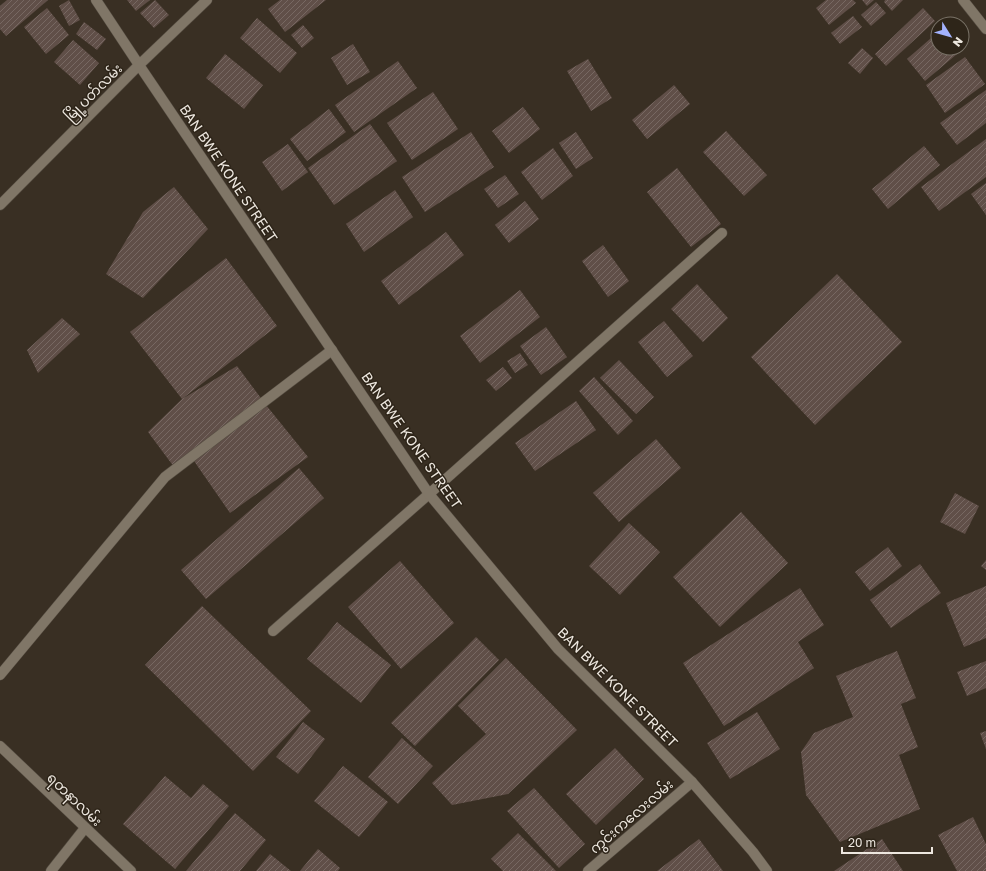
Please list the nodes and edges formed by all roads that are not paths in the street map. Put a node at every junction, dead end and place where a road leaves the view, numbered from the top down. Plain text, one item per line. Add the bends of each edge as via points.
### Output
1 (96, 0) edge
2 (207, 0) edge
3 (963, 0) edge
4 (986, 29) edge
5 (139, 65) junction
6 (0, 204) edge
7 (722, 233) dead end
8 (332, 350) junction
9 (429, 494) junction
10 (273, 631) dead end
11 (0, 675) edge
12 (0, 746) edge
13 (692, 782) junction
14 (85, 828) junction
15 (51, 871) edge
16 (131, 871) edge
17 (588, 871) edge
18 (767, 871) edge

1 - 5 street, BAN BWE KONE STREET
2 - 5 street, မြို့ပတ်လမ်း
3 - 4 street
5 - 6 street, မြို့ပတ်လမ်း
5 - 8 street, BAN BWE KONE STREET
7 - 9 street
8 - 9 street, BAN BWE KONE STREET
8 - 11 street via 165,477
9 - 10 street
9 - 13 street, BAN BWE KONE STREET via 558,649
12 - 14 street, ရတနာလမ်း
13 - 17 street, ကွင်းကလေးလမ်း
13 - 18 street, BAN BWE KONE STREET
14 - 15 street
14 - 16 street, ရတနာလမ်း

